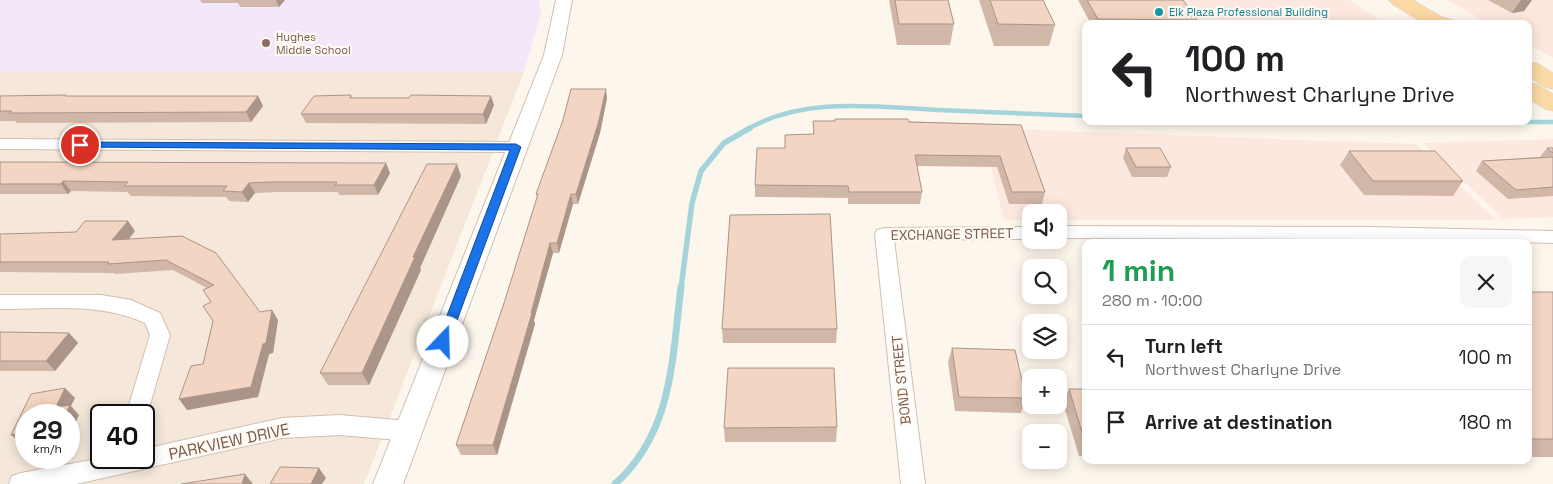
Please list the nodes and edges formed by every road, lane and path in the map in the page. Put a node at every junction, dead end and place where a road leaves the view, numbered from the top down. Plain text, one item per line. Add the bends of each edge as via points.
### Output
1 (564, 0) edge
2 (1387, 0) edge
3 (1399, 0) edge
4 (1415, 0) edge
5 (1419, 20) edge
6 (1433, 20) edge
7 (1448, 20) edge
8 (1532, 72) edge
9 (1532, 77) edge
10 (1546, 91) edge
11 (0, 144) edge
12 (516, 147) junction
13 (1067, 232) edge
14 (1022, 233) edge
15 (1553, 237) edge
16 (890, 276) joint
17 (0, 302) edge
18 (140, 404) edge
19 (410, 430) junction
20 (155, 455) edge
21 (90, 469) edge
22 (21, 484) edge
23 (388, 484) edge
24 (913, 484) edge

1 - 12 street via 553,55
2 - 5 main road
3 - 6 main road
4 - 7 main road
8 - 10 main road
9 - 10 main road
11 - 12 street
12 - 19 street
13 - 15 street
14 - 16 street, EXCHANGE STREET via 884,234
16 - 24 street, BOND STREET
17 - 18 street via 101,302 131,308 153,318 160,335
19 - 20 street, PARKVIEW DRIVE via 339,425 282,428
19 - 23 street
21 - 22 street, PARKVIEW DRIVE

